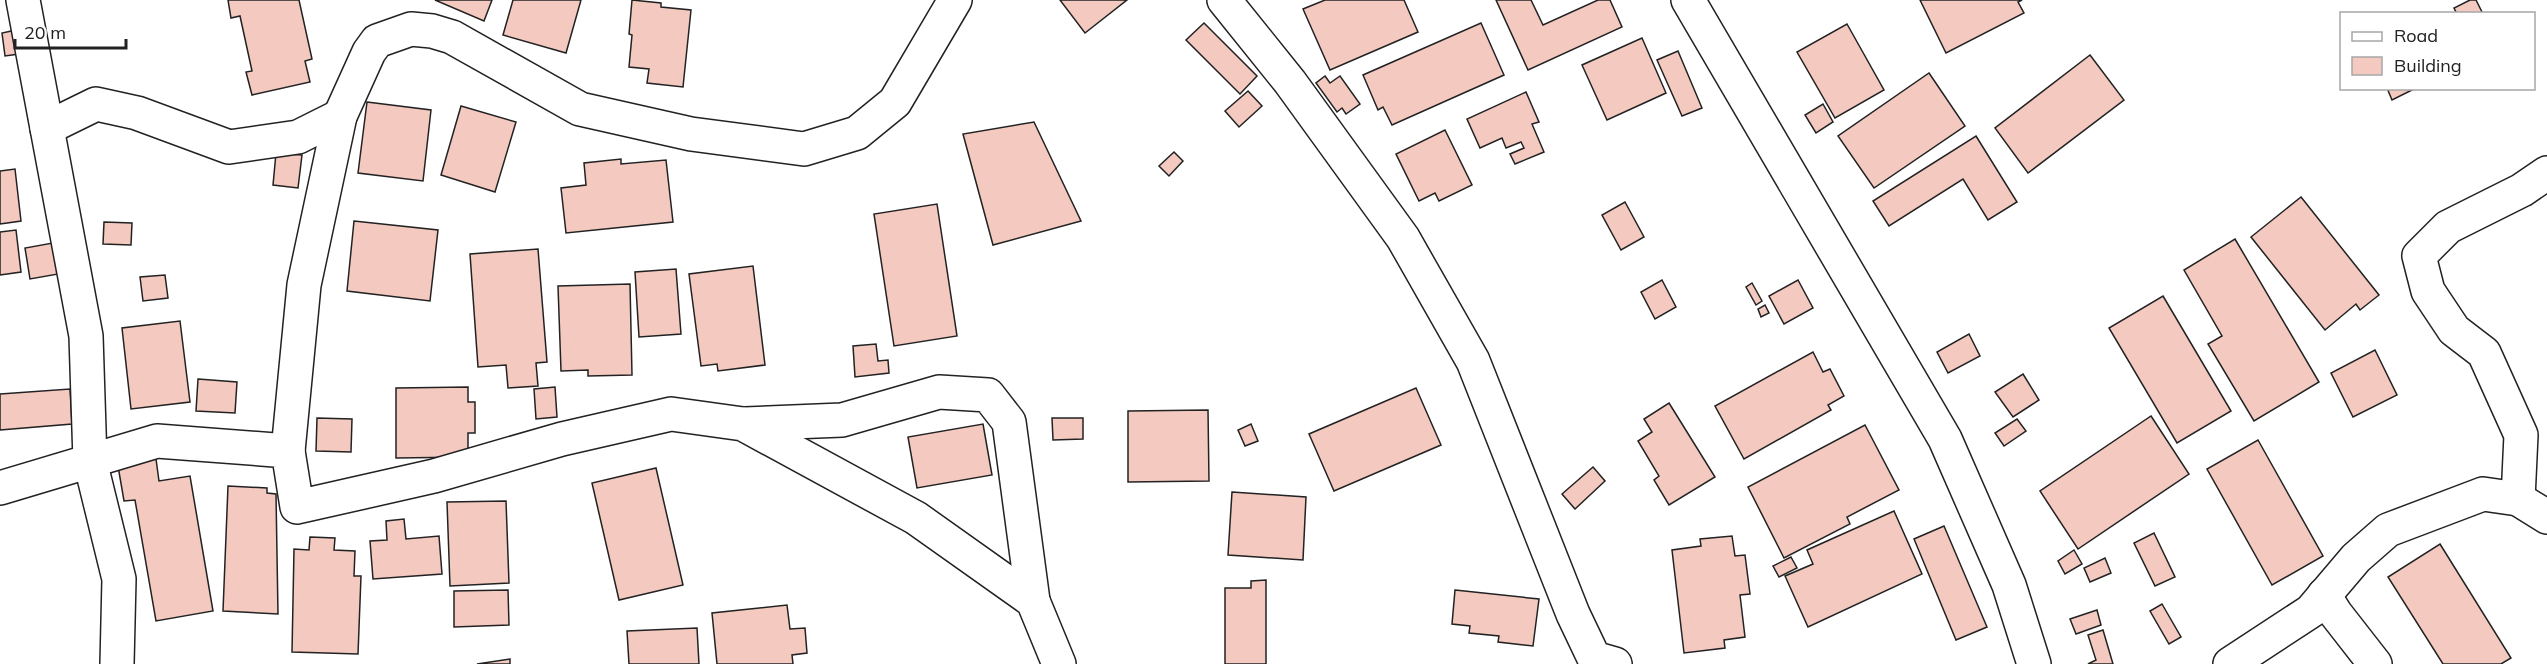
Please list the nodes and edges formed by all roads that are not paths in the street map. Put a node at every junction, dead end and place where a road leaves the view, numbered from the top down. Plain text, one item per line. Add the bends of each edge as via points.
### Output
1 (23, 0) edge
2 (955, 0) edge
3 (1224, 0) edge
4 (1688, 0) edge
5 (340, 116) junction
6 (47, 128) junction
7 (2547, 173) edge
8 (743, 424) junction
9 (288, 451) junction
10 (90, 461) junction
11 (0, 489) edge
12 (2518, 499) junction
13 (2547, 517) edge
14 (2324, 595) junction
15 (1033, 601) junction
16 (117, 664) edge
17 (1059, 664) edge
18 (1615, 664) edge
19 (2034, 664) edge
20 (2230, 664) edge
21 (2375, 664) edge

1 - 6 street
2 - 5 street via 895,102 857,133 804,149 691,134 580,109 452,37 411,29 377,41
3 - 18 street via 1290,82 1403,238 1473,361 1594,658
4 - 19 street via 1945,439 2009,585
5 - 6 street via 298,137 229,147 138,113 96,104
5 - 9 street via 304,285
6 - 10 street via 86,336
7 - 12 street via 2448,227 2419,256 2428,291 2454,330 2484,353 2521,435
8 - 9 street via 671,414 297,507
8 - 15 street via 916,518
8 - 15 street via 842,420 939,392 988,395 1009,422
9 - 10 street via 157,441
10 - 11 street
10 - 16 street via 119,579
12 - 13 street
12 - 14 street via 2483,494 2388,530 2356,558
14 - 20 street via 2311,610
14 - 21 street
15 - 17 street

